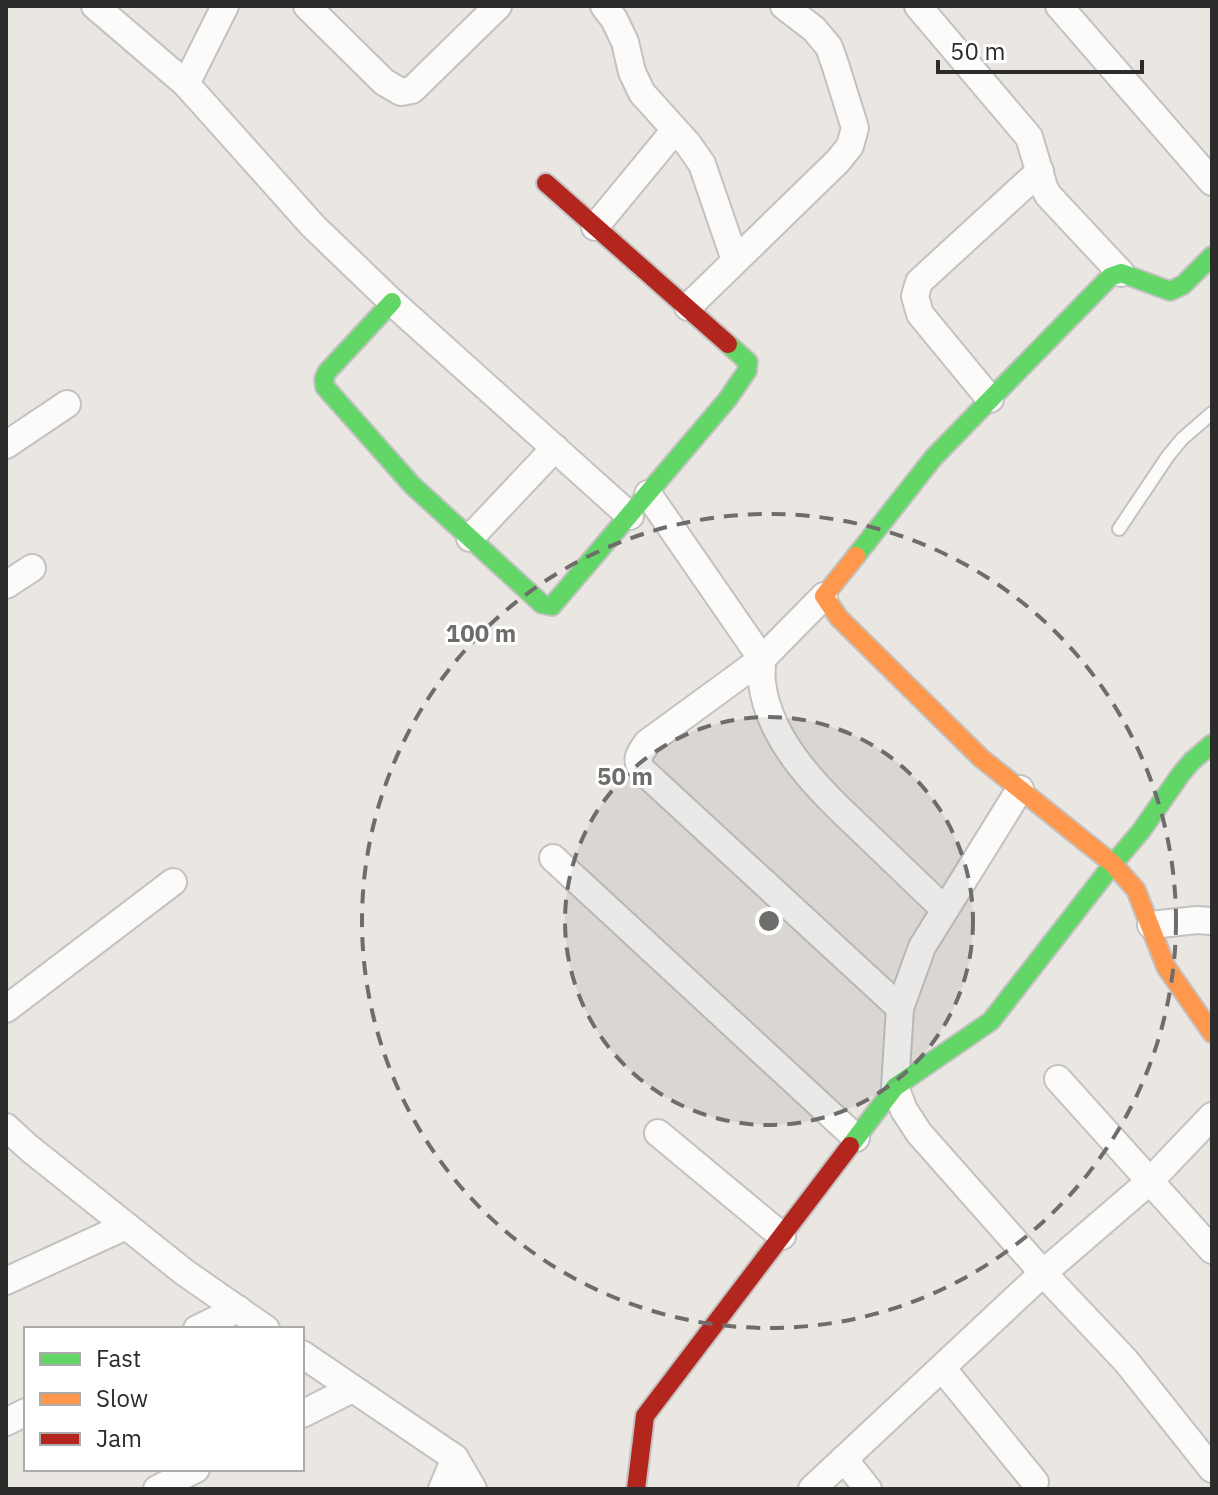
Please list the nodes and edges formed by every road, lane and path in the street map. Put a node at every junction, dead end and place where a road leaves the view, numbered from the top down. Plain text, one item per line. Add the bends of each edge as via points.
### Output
1 (95, 6) edge
2 (225, 6) edge
3 (307, 6) edge
4 (498, 6) edge
5 (604, 6) edge
6 (784, 6) edge
7 (918, 6) edge
8 (1059, 6) edge
9 (186, 84) junction
10 (675, 130) junction
11 (1040, 171) junction
12 (1212, 182) edge
13 (546, 183) dead end
14 (595, 227) junction
15 (1212, 256) edge
16 (735, 260) junction
17 (1121, 273) junction
18 (392, 302) junction
19 (688, 307) junction
20 (990, 399) junction
21 (67, 404) dead end
22 (1212, 413) edge
23 (6, 445) edge
24 (555, 448) junction
25 (648, 494) junction
26 (630, 516) junction
27 (1119, 529) dead end
28 (470, 538) junction
29 (32, 568) dead end
30 (6, 585) edge
31 (824, 596) junction
32 (762, 659) junction
33 (1212, 744) edge
34 (1020, 789) junction
35 (553, 858) dead end
36 (1113, 864) junction
37 (173, 882) dead end
38 (944, 909) junction
39 (1212, 921) edge
40 (1151, 925) junction
41 (900, 1008) junction
42 (6, 1009) edge
43 (1212, 1033) edge
44 (1058, 1079) dead end
45 (895, 1087) junction
46 (1212, 1116) edge
47 (658, 1133) dead end
48 (9, 1134) edge
49 (856, 1138) junction
50 (1150, 1181) junction
51 (126, 1226) junction
52 (782, 1236) junction
53 (1212, 1250) edge
54 (1043, 1273) junction
55 (6, 1281) edge
56 (238, 1309) junction
57 (201, 1327) edge
58 (263, 1327) edge
59 (304, 1355) edge
60 (942, 1368) junction
61 (352, 1389) junction
62 (24, 1413) edge
63 (304, 1413) edge
64 (6, 1422) edge
65 (455, 1458) junction
66 (844, 1459) junction
67 (1212, 1469) edge
68 (192, 1471) edge
69 (1035, 1482) dead end
70 (157, 1489) edge
71 (442, 1489) edge
72 (473, 1489) edge
73 (636, 1489) edge
74 (812, 1489) edge
75 (868, 1489) edge

1 - 9 street
2 - 9 street
3 - 4 street via 384,82 401,92 412,90
5 - 10 street via 625,42 642,93
6 - 16 street via 829,47 855,128 838,161
7 - 11 street via 1029,137
8 - 12 street
9 - 18 street via 313,226
10 - 14 street
10 - 16 street via 702,164
11 - 17 street via 1048,195
11 - 20 street via 919,282 915,296 920,314
13 - 14 street
14 - 19 street
15 - 17 street via 1170,291
16 - 19 street
17 - 20 street via 1110,277
18 - 24 street
18 - 28 street via 327,372 325,387 412,485
19 - 25 street via 748,362 747,371
20 - 31 street via 934,457
21 - 23 street
22 - 27 lane via 1168,456
24 - 26 street
24 - 28 street
25 - 26 street
25 - 32 street
26 - 28 street via 552,606 542,604
29 - 30 street
31 - 32 street
31 - 34 street via 839,618 970,748
32 - 38 street via 762,684 772,716 806,773
32 - 41 street via 647,743 638,764
33 - 36 street via 1192,761
34 - 36 street
34 - 38 street
35 - 49 street
36 - 40 street via 1136,890
36 - 45 street via 991,1021
37 - 42 street
38 - 41 street via 922,947
39 - 40 street
40 - 43 street via 1166,967
41 - 45 street
44 - 50 street
45 - 49 street
45 - 54 street via 919,1133
46 - 50 street
47 - 52 street
48 - 51 street
49 - 52 street
50 - 53 street
50 - 54 street
51 - 55 street
51 - 56 street
52 - 73 street via 645,1416
54 - 60 street
54 - 67 street via 1126,1361
56 - 57 street
56 - 58 street
59 - 61 street
60 - 66 street
60 - 69 street
61 - 63 street
61 - 65 street
62 - 64 street
65 - 71 street
65 - 72 street
66 - 74 street
66 - 75 street
68 - 70 street

